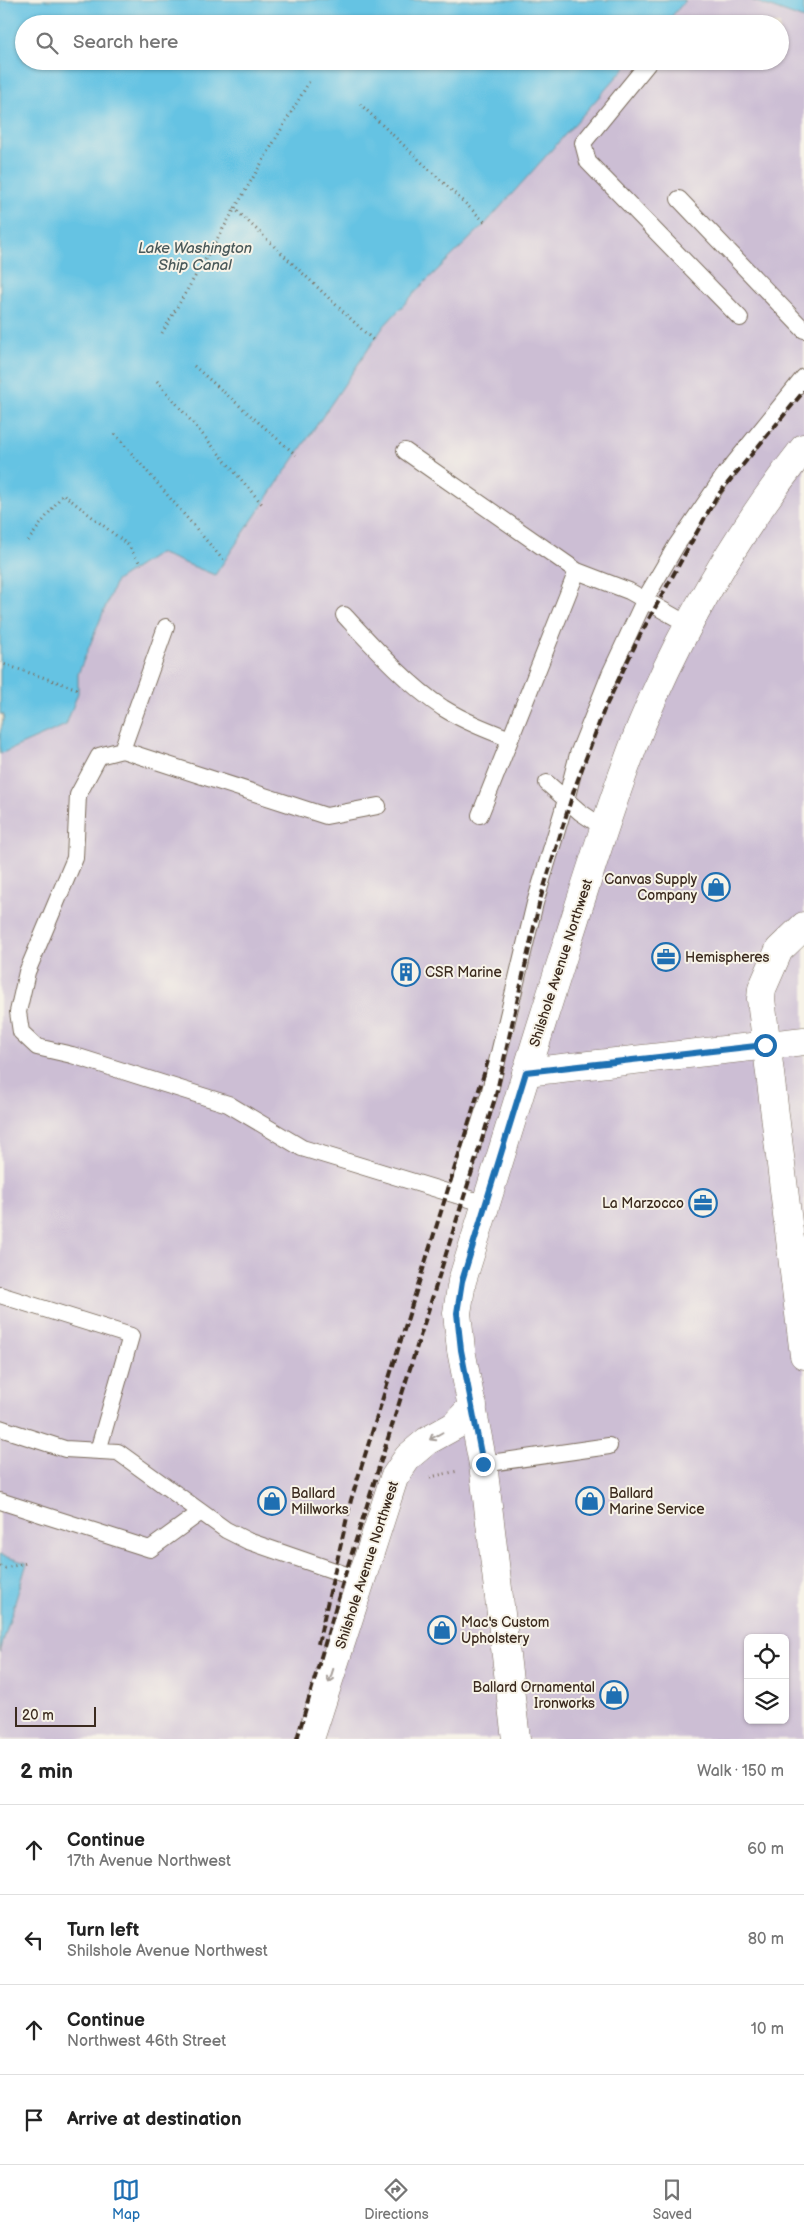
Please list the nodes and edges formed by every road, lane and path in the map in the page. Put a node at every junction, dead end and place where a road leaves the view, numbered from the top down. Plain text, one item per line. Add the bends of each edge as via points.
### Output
1 (643, 70) edge
2 (309, 82) dead end
3 (360, 104) dead end
4 (679, 199) dead end
5 (234, 208) junction
6 (486, 223) dead end
7 (740, 318) dead end
8 (804, 330) edge
9 (162, 333) dead end
10 (374, 341) dead end
11 (194, 366) dead end
12 (804, 377) edge
13 (158, 380) dead end
14 (115, 434) dead end
15 (804, 448) edge
16 (405, 451) dead end
17 (296, 454) dead end
18 (262, 504) dead end
19 (28, 541) dead end
20 (224, 561) dead end
21 (141, 565) dead end
22 (577, 571) junction
23 (645, 599) junction
24 (344, 615) dead end
25 (689, 625) junction
26 (166, 627) dead end
27 (0, 663) edge
28 (78, 689) dead end
29 (510, 739) junction
30 (122, 750) junction
31 (547, 783) dead end
32 (566, 800) junction
33 (378, 806) dead end
34 (480, 815) dead end
35 (604, 828) junction
36 (804, 926) edge
37 (804, 1041) edge
38 (765, 1045) junction
39 (526, 1072) junction
40 (456, 1194) junction
41 (486, 1204) junction
42 (0, 1295) edge
43 (804, 1355) edge
44 (473, 1406) junction
45 (0, 1428) edge
46 (609, 1446) dead end
47 (98, 1451) junction
48 (483, 1464) junction
49 (0, 1501) edge
50 (201, 1512) junction
51 (27, 1563) dead end
52 (0, 1566) edge
53 (361, 1580) junction
54 (310, 1739) edge
55 (516, 1739) edge

1 - 7 lane via 583,143 588,162
2 - 5 path
3 - 6 path
4 - 8 lane
5 - 9 path
5 - 10 path
11 - 17 path
12 - 23 lane via 723,477
13 - 18 path
14 - 20 path
15 - 25 street, Shilshole Avenue Northwest via 735,546
16 - 22 lane
19 - 21 path via 63,494 128,545
22 - 23 lane
22 - 29 lane
23 - 25 lane
23 - 32 lane via 578,754
24 - 29 lane via 382,655 442,707
25 - 35 street, Shilshole Avenue Northwest via 642,725
26 - 30 lane
27 - 28 path
29 - 34 lane
30 - 33 lane via 326,816
30 - 40 lane via 99,756 78,795 75,858 27,972 18,1012 21,1032 37,1047 228,1104 302,1148
31 - 32 lane
32 - 35 lane
32 - 40 lane via 535,903 489,1095
35 - 39 street, Shilshole Avenue Northwest
36 - 38 street via 779,950 762,989
37 - 38 street
38 - 39 street
38 - 43 street
39 - 41 street, Shilshole Avenue Northwest
40 - 41 lane
41 - 44 street, Shilshole Avenue Northwest via 462,1281 457,1313
42 - 47 lane via 130,1336
44 - 48 street
44 -> 53 street, Shilshole Avenue Northwest via 454,1426 427,1441 408,1457 394,1478
45 - 47 lane via 65,1449
46 - 48 lane
47 - 50 lane via 118,1452
48 - 55 street
49 - 50 lane via 150,1550
50 - 53 lane via 248,1541
51 - 52 path via 5,1568
53 -> 54 street, Shilshole Avenue Northwest

